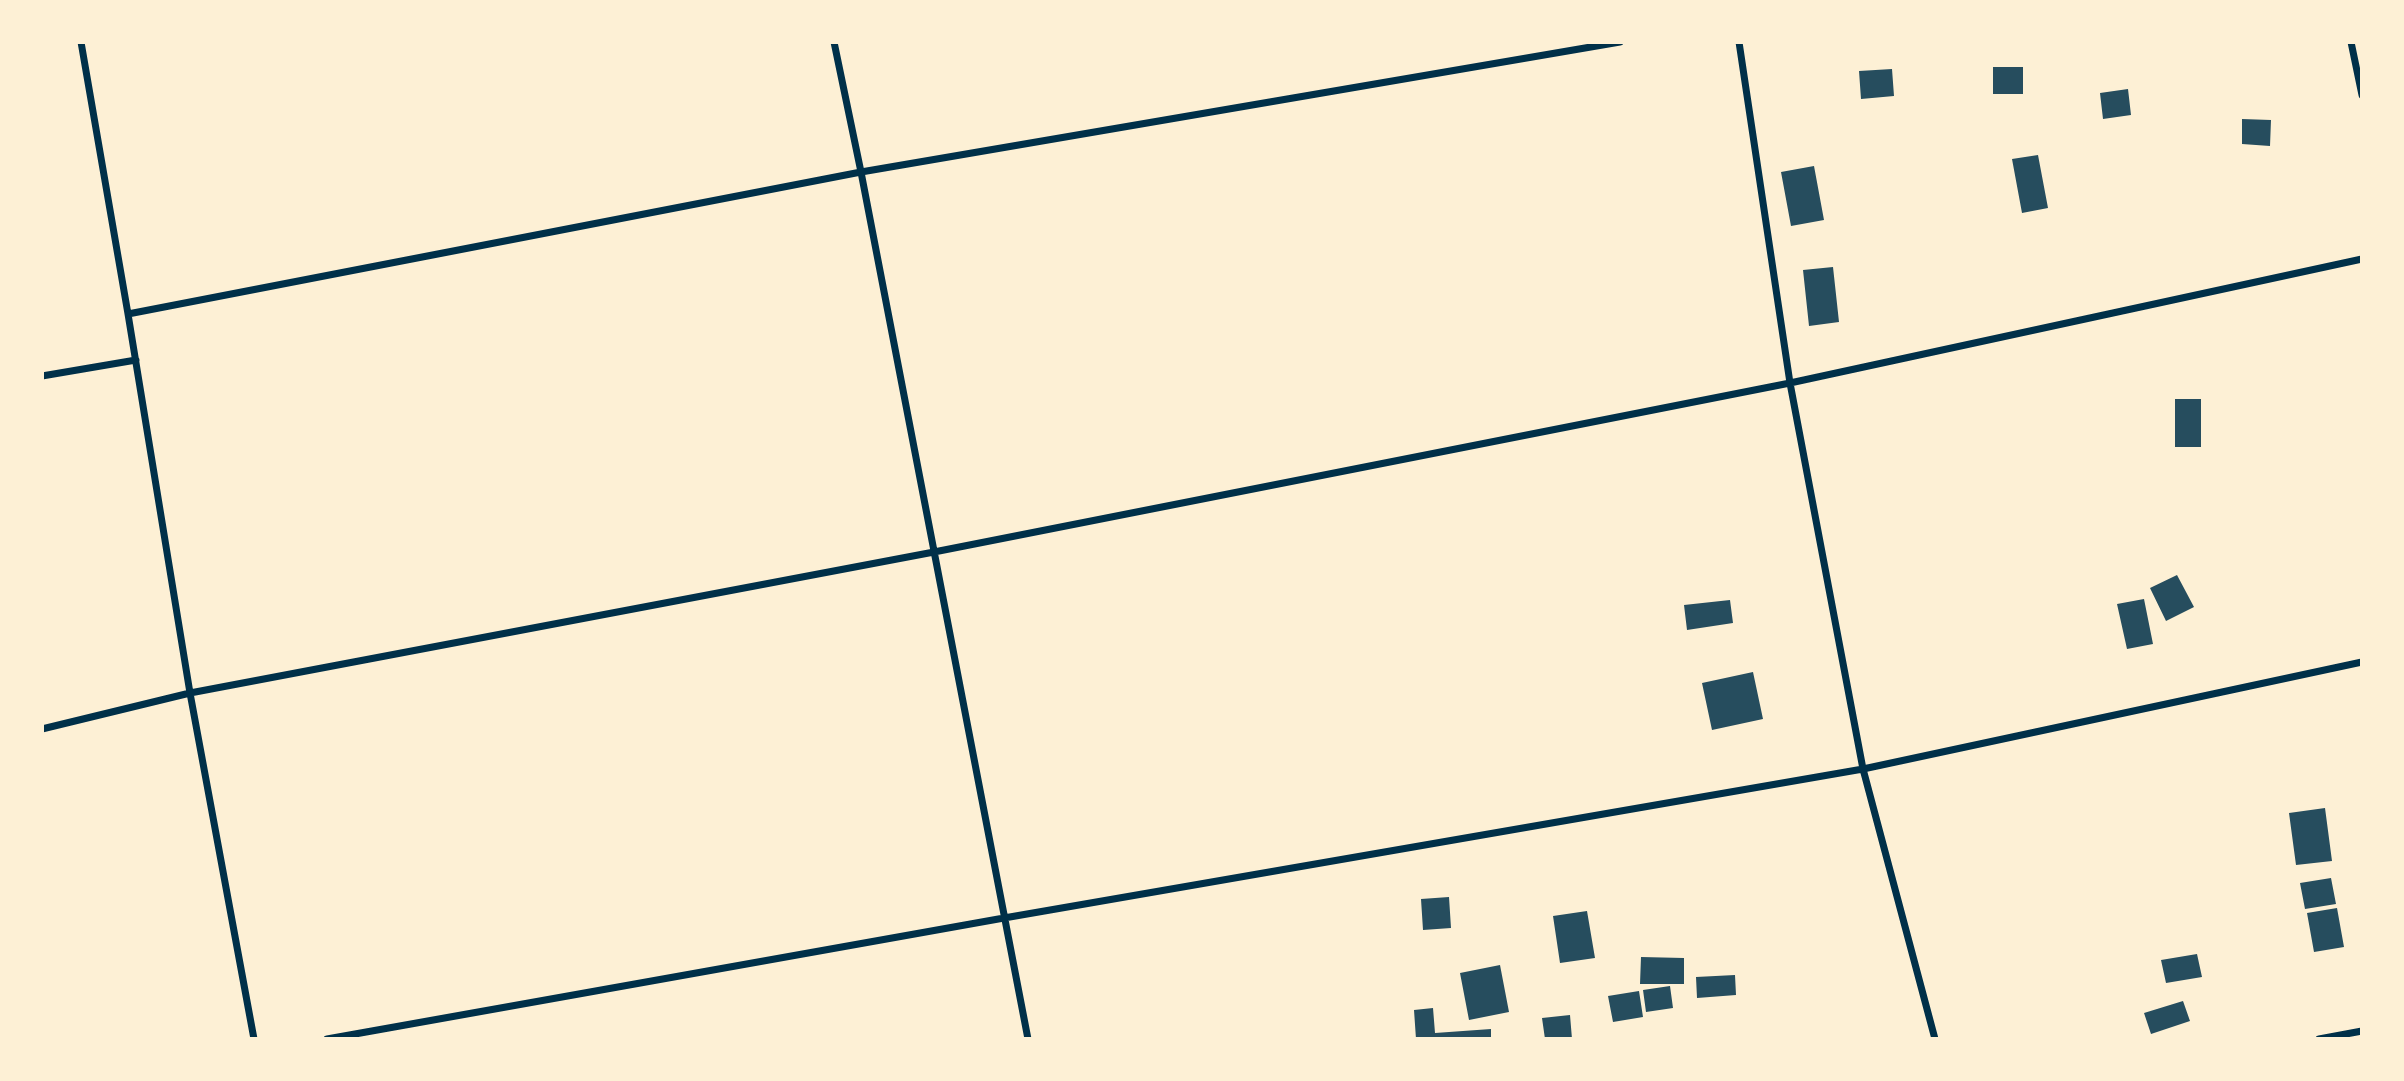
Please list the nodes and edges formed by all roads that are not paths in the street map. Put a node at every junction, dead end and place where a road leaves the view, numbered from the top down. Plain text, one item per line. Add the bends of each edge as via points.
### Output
1 (81, 42) edge
2 (834, 42) edge
3 (1620, 42) edge
4 (1740, 42) edge
5 (2351, 42) edge
6 (2362, 95) edge
7 (861, 172) junction
8 (2362, 258) edge
9 (128, 314) junction
10 (136, 360) junction
11 (42, 376) edge
12 (1790, 383) junction
13 (933, 552) junction
14 (2362, 662) edge
15 (190, 693) junction
16 (42, 729) edge
17 (1863, 769) junction
18 (1004, 918) junction
19 (2362, 1031) edge
20 (254, 1039) edge
21 (327, 1039) edge
22 (1028, 1039) edge
23 (1935, 1039) edge
24 (2319, 1039) edge

1 - 9 street
2 - 7 street
3 - 7 street
4 - 12 street
5 - 6 street
7 - 9 street
7 - 13 street
8 - 12 street
9 - 10 street
10 - 11 street
10 - 15 street
12 - 13 street
12 - 17 street
13 - 15 street
13 - 18 street
14 - 17 street
15 - 16 street
15 - 20 street
17 - 18 street
17 - 23 street
18 - 21 street
18 - 22 street
19 - 24 street

